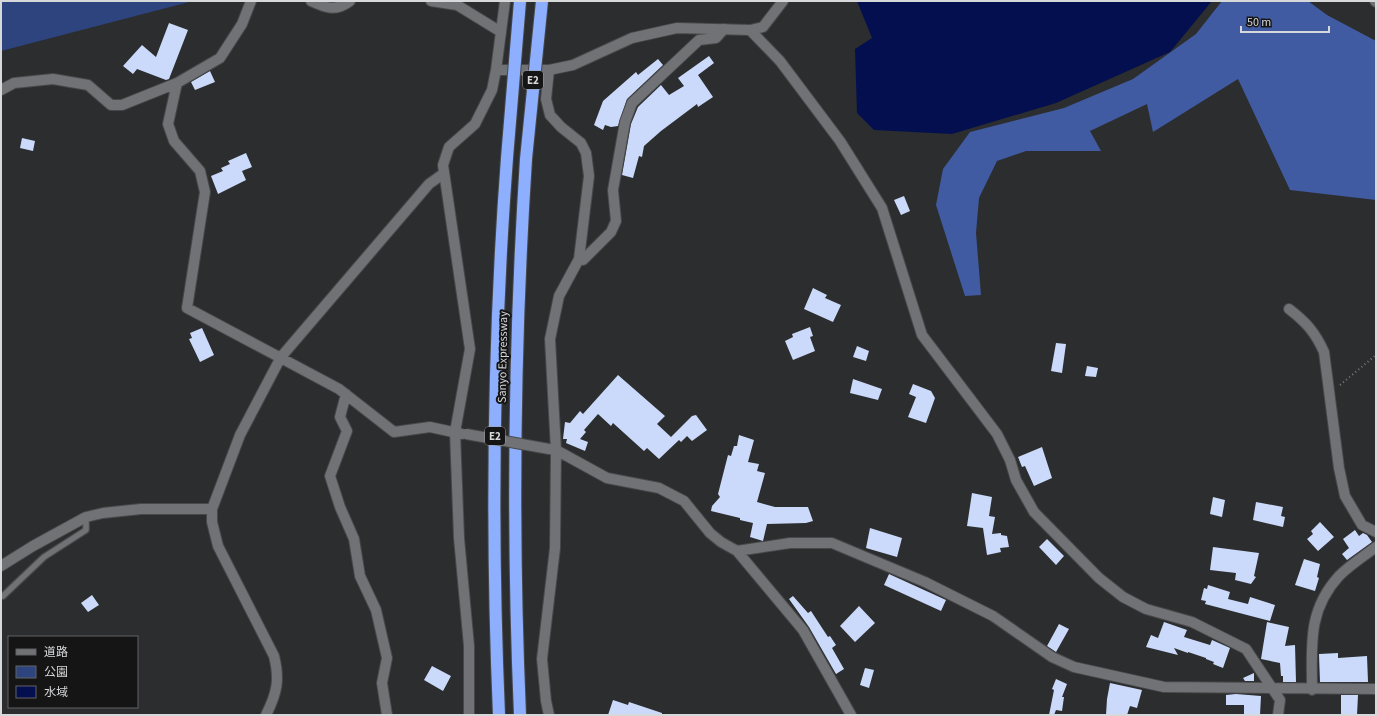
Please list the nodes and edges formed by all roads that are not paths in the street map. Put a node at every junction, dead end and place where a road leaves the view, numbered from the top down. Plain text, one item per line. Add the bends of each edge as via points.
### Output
1 (251, 1) edge
2 (311, 1) edge
3 (350, 1) edge
4 (431, 1) edge
5 (505, 1) edge
6 (520, 1) edge
7 (542, 1) edge
8 (783, 1) edge
9 (724, 29) junction
10 (750, 30) junction
11 (501, 32) junction
12 (496, 70) junction
13 (549, 70) junction
14 (176, 83) junction
15 (1, 90) edge
16 (443, 174) junction
17 (579, 259) junction
18 (1289, 309) dead end
19 (282, 357) junction
20 (346, 394) junction
21 (455, 432) junction
22 (552, 449) junction
23 (212, 509) junction
24 (86, 517) junction
25 (1376, 532) edge
26 (1376, 547) edge
27 (737, 551) junction
28 (1, 566) edge
29 (3, 596) dead end
30 (1273, 688) junction
31 (1376, 689) edge
32 (1312, 690) junction
33 (266, 715) edge
34 (387, 715) edge
35 (470, 715) edge
36 (499, 715) edge
37 (520, 715) edge
38 (549, 715) edge
39 (851, 715) edge
40 (1278, 715) edge

1 - 14 street via 242,24 220,58
2 - 3 street via 325,8 342,7
4 - 11 street via 457,5
5 - 11 street
6 - 36 highway, Sanyo Expressway / E2, bridge via 506,158 496,354 495,617
7 - 37 highway, Sanyo Expressway / E2, bridge via 526,159 516,354 516,609
8 - 10 street via 763,27
9 - 10 street
9 - 13 street via 677,28 632,38 573,65
9 - 17 street via 716,38 699,40 632,103 624,122 613,190 616,222 611,232 583,260
10 - 30 street via 780,61 840,141 882,208 922,335 997,434 1010,460 1016,480 1034,512 1098,578 1123,597 1146,610 1192,622 1246,649
11 - 12 street
12 - 13 street
12 - 16 street via 492,90 475,124 449,147
13 - 17 street via 546,99 550,115 581,143 586,154 589,176
14 - 15 street via 122,105 111,105 88,85 53,79 14,83
14 - 19 street via 168,124 174,141 200,171 205,192 187,308
16 - 19 street via 428,184
16 - 21 street via 470,349
17 - 22 street via 559,296 550,339
18 - 25 street via 1316,335 1324,352 1345,496 1362,525
19 - 20 street
19 - 23 street via 240,435
20 - 21 street via 394,432 430,427
20 - 34 street via 340,417 347,431 330,476 354,539 360,576 376,610 387,658 382,683
21 - 22 street, bridge
21 - 35 street via 459,538 469,646
22 - 27 street via 607,478 658,488 684,501 710,533
22 - 38 street via 555,548 542,659
23 - 24 street via 141,509
23 - 33 street via 212,522 218,546 274,656 278,672 276,696
24 - 28 street
24 - 29 lane via 86,530 44,558
26 - 32 street via 1340,575 1317,612 1312,631
27 - 30 street via 790,543 832,543 925,582 993,616 1052,657 1074,667 1164,687
27 - 39 street via 803,630
30 - 32 street
30 - 40 street via 1280,700
31 - 32 street

